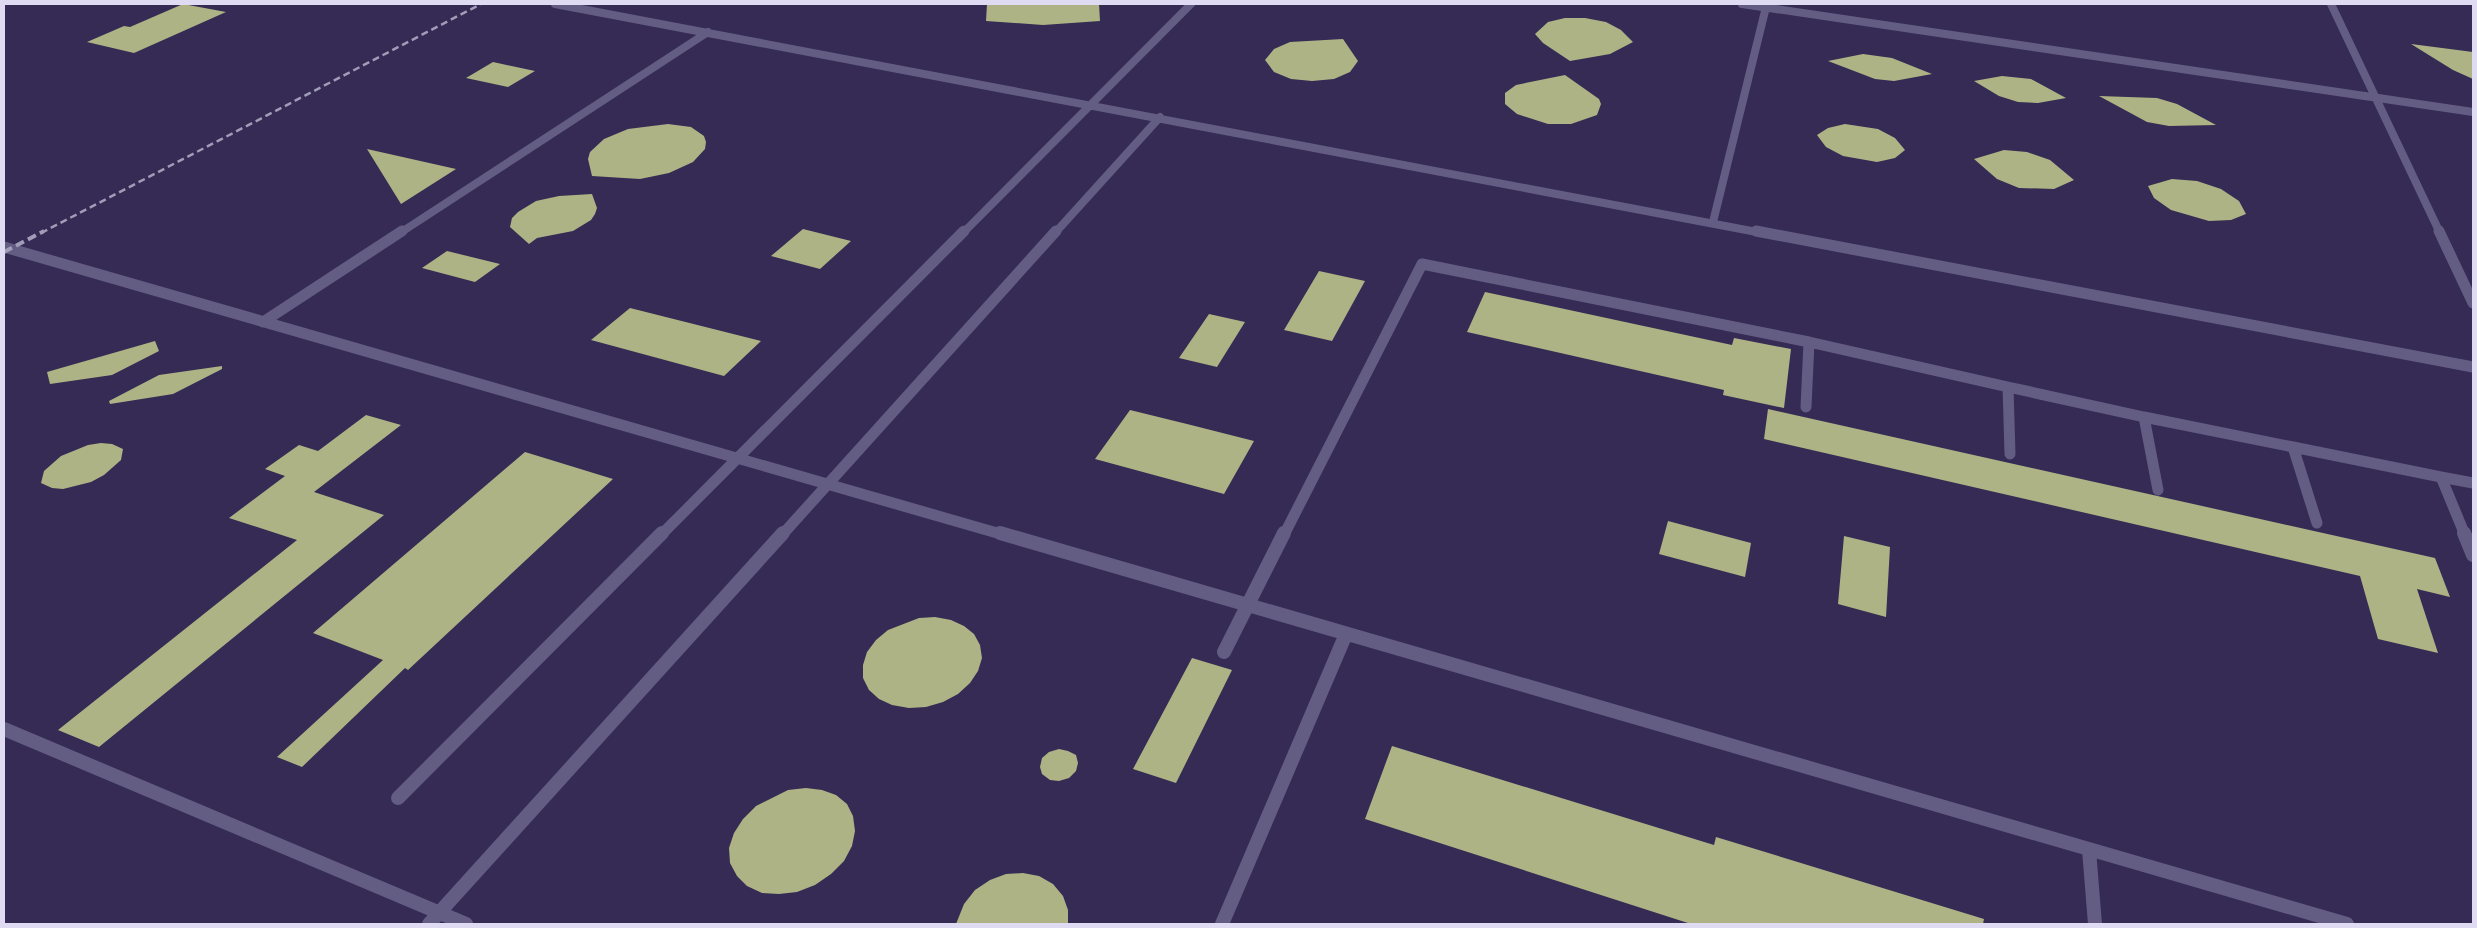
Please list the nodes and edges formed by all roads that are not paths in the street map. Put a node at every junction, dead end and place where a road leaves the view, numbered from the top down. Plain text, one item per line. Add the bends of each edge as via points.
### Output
1 (555, 4) edge
2 (1191, 4) edge
3 (1742, 4) edge
4 (2330, 4) edge
5 (1766, 7) junction
6 (708, 32) junction
7 (2375, 97) junction
8 (1092, 104) junction
9 (2473, 112) edge
10 (1160, 117) junction
11 (1713, 222) junction
12 (4, 247) edge
13 (2473, 303) edge
14 (263, 322) junction
15 (1809, 342) junction
16 (2473, 367) edge
17 (2008, 387) junction
18 (1806, 407) dead end
19 (2144, 417) junction
20 (2293, 447) junction
21 (2010, 454) dead end
22 (736, 457) junction
23 (2441, 477) junction
24 (827, 483) junction
25 (2473, 483) edge
26 (2158, 490) dead end
27 (2317, 523) dead end
28 (2473, 555) edge
29 (1247, 605) junction
30 (1346, 634) junction
31 (1224, 652) dead end
32 (4, 729) edge
33 (398, 798) dead end
34 (2089, 850) junction
35 (439, 913) junction
36 (429, 924) edge
37 (466, 924) edge
38 (1222, 924) edge
39 (2095, 924) edge
40 (2347, 924) edge

1 - 6 lane
2 - 8 lane
3 - 5 lane
4 - 7 lane
5 - 7 lane
5 - 11 lane
6 - 8 lane
6 - 14 lane
7 - 9 lane
7 - 13 lane
8 - 10 lane
8 - 22 lane
10 - 11 lane
10 - 24 lane
11 - 16 lane
12 - 14 lane
14 - 22 lane
15 - 17 lane
15 - 18 lane
15 - 29 lane via 1422,264
17 - 19 lane
17 - 21 lane
19 - 20 lane
19 - 26 lane
20 - 23 lane
20 - 27 lane
22 - 24 lane
22 - 33 lane
23 - 25 lane
23 - 28 lane
24 - 29 lane
24 - 35 lane
29 - 30 lane
29 - 31 lane
30 - 34 lane
30 - 38 lane
32 - 35 lane
34 - 39 lane
34 - 40 lane
35 - 36 lane
35 - 37 lane

